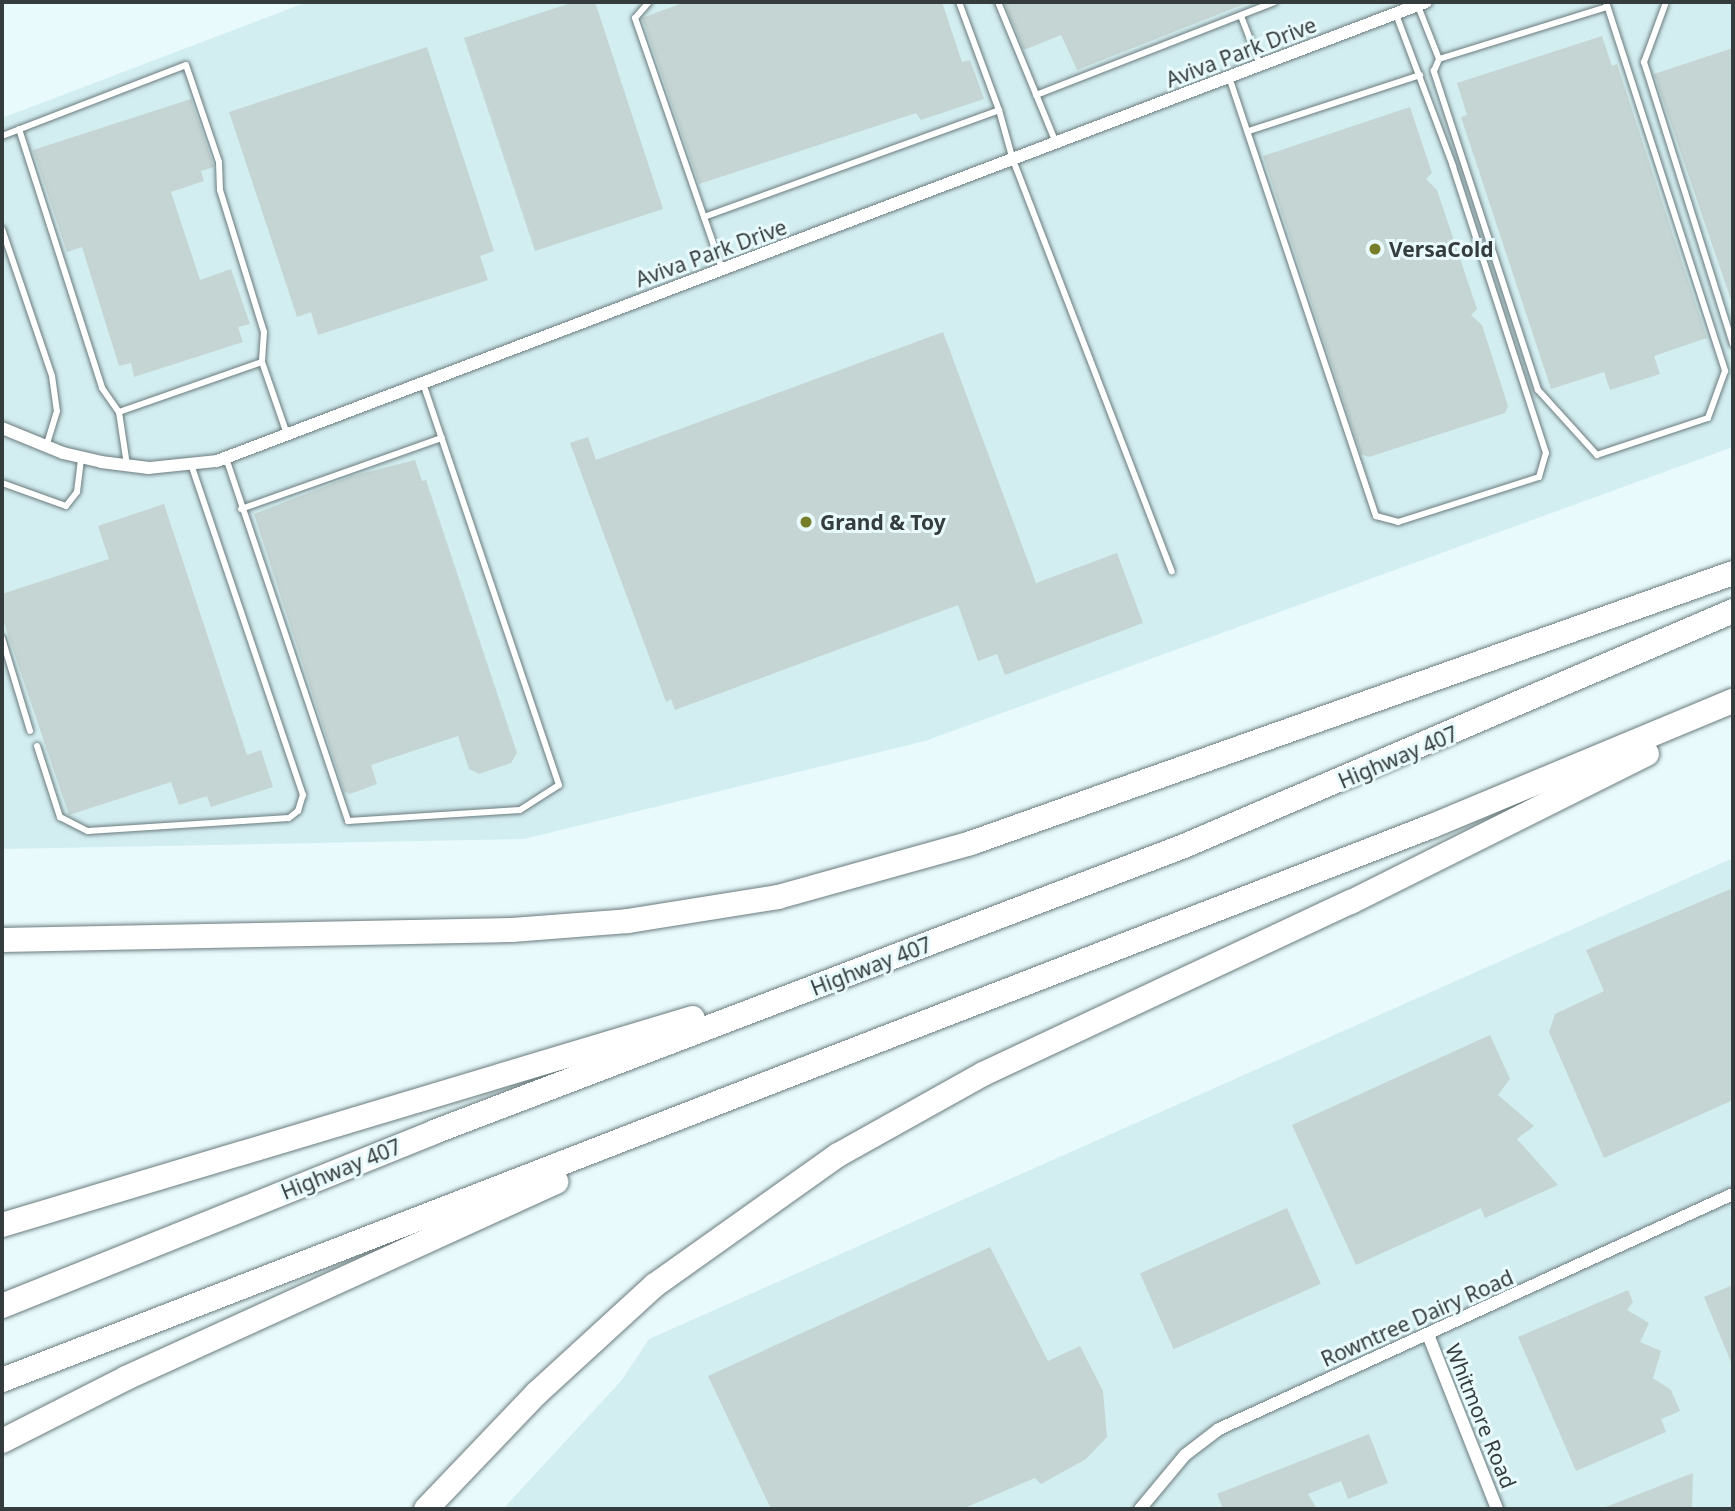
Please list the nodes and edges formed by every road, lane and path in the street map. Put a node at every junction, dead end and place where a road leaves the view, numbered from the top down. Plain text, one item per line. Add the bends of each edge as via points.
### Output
1 (649, 2) edge
2 (959, 2) edge
3 (998, 2) edge
4 (1275, 2) edge
5 (1673, 2) edge
6 (1422, 3) edge
7 (1664, 3) edge
8 (1606, 4) edge
9 (1396, 13) junction
10 (1241, 16) junction
11 (1439, 60) junction
12 (1260, 65) junction
13 (1420, 75) junction
14 (1229, 77) junction
15 (1036, 95) junction
16 (999, 110) junction
17 (19, 129) junction
18 (1249, 131) junction
19 (2, 136) edge
20 (1056, 143) junction
21 (1013, 160) junction
22 (704, 216) junction
23 (2, 229) edge
24 (722, 270) junction
25 (1733, 344) edge
26 (262, 362) junction
27 (422, 381) junction
28 (119, 412) junction
29 (2, 428) edge
30 (288, 436) junction
31 (442, 438) junction
32 (46, 446) junction
33 (81, 457) junction
34 (226, 458) junction
35 (127, 465) junction
36 (191, 465) junction
37 (2, 483) edge
38 (241, 509) junction
39 (1172, 571) dead end
40 (1733, 573) edge
41 (1733, 611) edge
42 (2, 638) edge
43 (1733, 701) edge
44 (1733, 711) edge
45 (30, 731) dead end
46 (37, 746) dead end
47 (2, 940) edge
48 (901, 955) junction
49 (781, 1080) junction
50 (1733, 1194) edge
51 (2, 1225) edge
52 (2, 1306) edge
53 (1429, 1337) junction
54 (2, 1380) edge
55 (2, 1441) edge
56 (426, 1509) edge
57 (1140, 1509) edge
58 (1497, 1509) edge

1 - 22 lane via 635,18
2 - 16 lane
3 - 15 lane
4 - 10 lane
5 - 7 lane
6 - 9 street, Aviva Park Drive
6 - 11 lane
7 - 25 lane via 1644,62
8 - 11 lane
8 - 11 lane via 1725,371 1708,418 1597,455 1538,390 1434,71
9 - 12 street, Aviva Park Drive
9 - 13 lane
10 - 12 lane
10 - 15 lane
12 - 14 street, Aviva Park Drive
13 - 18 lane
13 - 18 lane via 1546,453 1539,477 1398,522 1376,516
14 - 18 lane
14 - 20 street, Aviva Park Drive
15 - 20 lane
16 - 21 lane
16 - 22 lane
17 - 19 lane
17 - 26 lane via 186,65 219,162 220,190 264,332
17 - 28 lane via 102,387
20 - 21 street, Aviva Park Drive
21 - 24 street, Aviva Park Drive
21 - 39 lane
22 - 24 lane
23 - 32 lane via 52,376 57,411
24 - 27 street, Aviva Park Drive
26 - 28 lane
26 - 30 lane
27 - 30 street, Aviva Park Drive
27 - 31 lane
28 - 35 lane
29 - 32 street, Aviva Park Drive
30 - 34 street, Aviva Park Drive
31 - 38 lane
31 - 38 lane via 559,785 520,810 348,821
32 - 33 street, Aviva Park Drive
33 - 35 street, Aviva Park Drive
33 - 37 lane via 77,492 66,506
34 - 36 street, Aviva Park Drive
34 - 38 lane
35 - 36 street, Aviva Park Drive
36 - 46 lane via 303,795 298,811 289,818 88,831 60,817
40 - 47 highway via 971,843 778,897 628,921 512,930
41 - 48 highway, Highway 407 via 1360,774
42 - 45 lane
43 - 49 highway via 1432,826
44 - 56 highway via 1351,902 983,1074 838,1154 655,1285 537,1393
48 - 51 highway
48 - 52 highway, Highway 407 via 435,1132
49 - 54 highway
49 - 55 highway via 126,1378
50 - 53 street, Rowntree Dairy Road
53 - 57 street, Rowntree Dairy Road via 1219,1429 1185,1455
53 - 58 street, Whitmore Road

